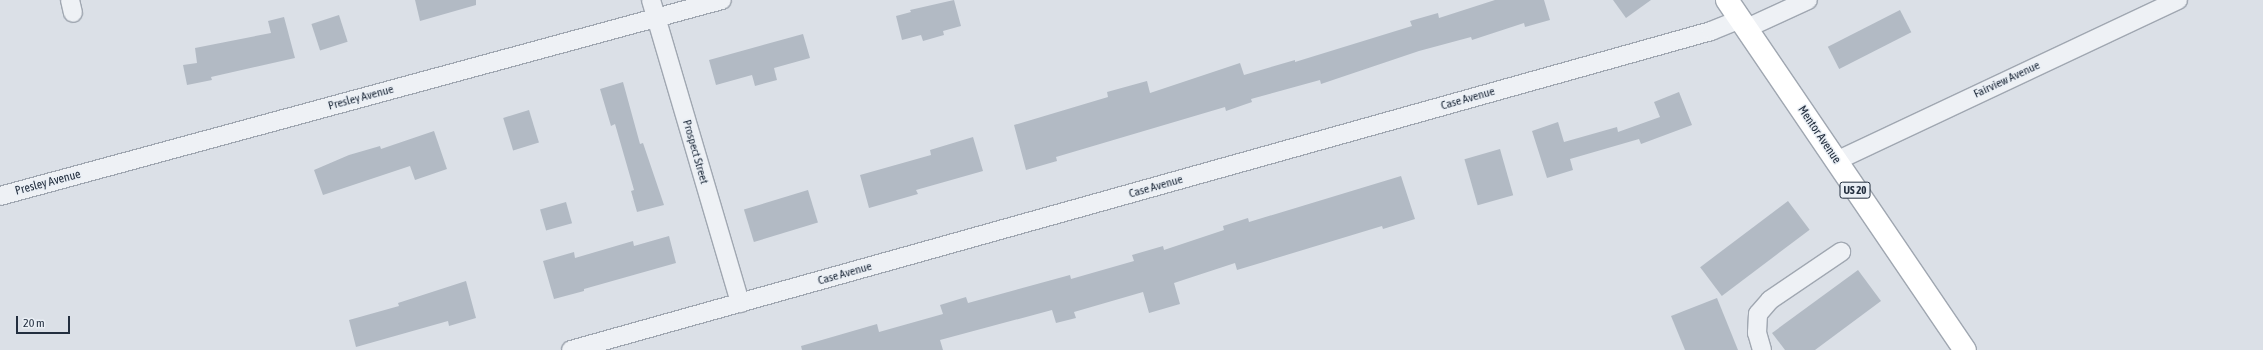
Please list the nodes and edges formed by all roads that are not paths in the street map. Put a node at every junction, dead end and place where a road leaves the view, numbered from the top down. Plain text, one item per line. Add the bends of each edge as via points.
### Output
1 (651, 0) edge
2 (722, 0) edge
3 (1726, 0) edge
4 (1808, 0) edge
5 (2178, 0) edge
6 (656, 19) junction
7 (1744, 24) junction
8 (1836, 161) junction
9 (0, 196) edge
10 (1841, 252) dead end
11 (740, 303) junction
12 (571, 350) edge
13 (1762, 350) edge
14 (1965, 350) edge

1 - 6 street, Prospect Street
2 - 6 street, Presley Avenue
3 - 7 main road, Mentor Avenue / US 20
4 - 7 street, Case Avenue
5 - 8 street, Fairview Avenue
6 - 9 street, Presley Avenue
6 - 11 street, Prospect Street
7 - 8 main road, Mentor Avenue / US 20
7 - 11 street, Case Avenue via 1711,31
8 - 14 main road, Mentor Avenue / US 20
10 - 13 street via 1770,300 1758,314 1757,333
11 - 12 street, Case Avenue

